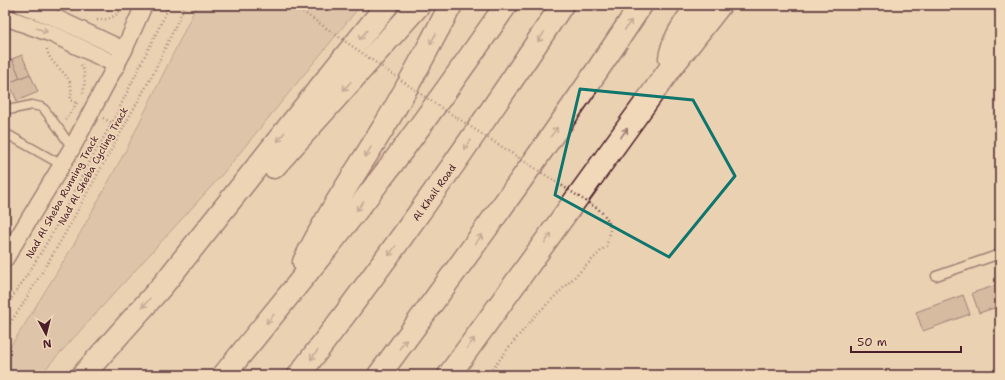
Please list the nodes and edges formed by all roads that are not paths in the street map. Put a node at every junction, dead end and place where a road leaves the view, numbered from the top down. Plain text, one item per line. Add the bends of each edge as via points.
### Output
1 (22, 5) edge
2 (144, 5) edge
3 (387, 5) edge
4 (419, 5) edge
5 (452, 5) edge
6 (488, 5) edge
7 (506, 5) edge
8 (562, 5) edge
9 (641, 5) edge
10 (697, 5) edge
11 (720, 5) edge
12 (5, 17) edge
13 (124, 50) junction
14 (117, 65) junction
15 (670, 69) junction
16 (451, 84) junction
17 (5, 107) edge
18 (5, 133) edge
19 (72, 148) junction
20 (62, 165) junction
21 (1000, 254) edge
22 (5, 259) edge
23 (936, 276) dead end
24 (163, 285) junction
25 (290, 295) junction
26 (83, 375) edge
27 (224, 375) edge
28 (299, 375) edge
29 (379, 375) edge
30 (449, 375) edge

1 - 13 street
2 - 13 street
3 -> 24 highway
4 -> 24 highway via 234,212
5 -> 25 highway via 405,91 325,222
6 - 16 highway via 464,49
7 - 16 highway
8 -> 28 highway, Al Khail Road via 482,123
29 -> 9 highway via 499,211
10 - 15 highway via 673,44
11 - 15 highway
12 -> 14 street via 52,34
13 - 14 street
14 - 19 street
30 -> 15 highway
16 -> 25 highway
17 - 19 lane via 41,107
18 - 20 lane
19 - 20 street
20 - 22 street
21 - 23 lane
24 -> 26 highway
25 -> 27 highway

